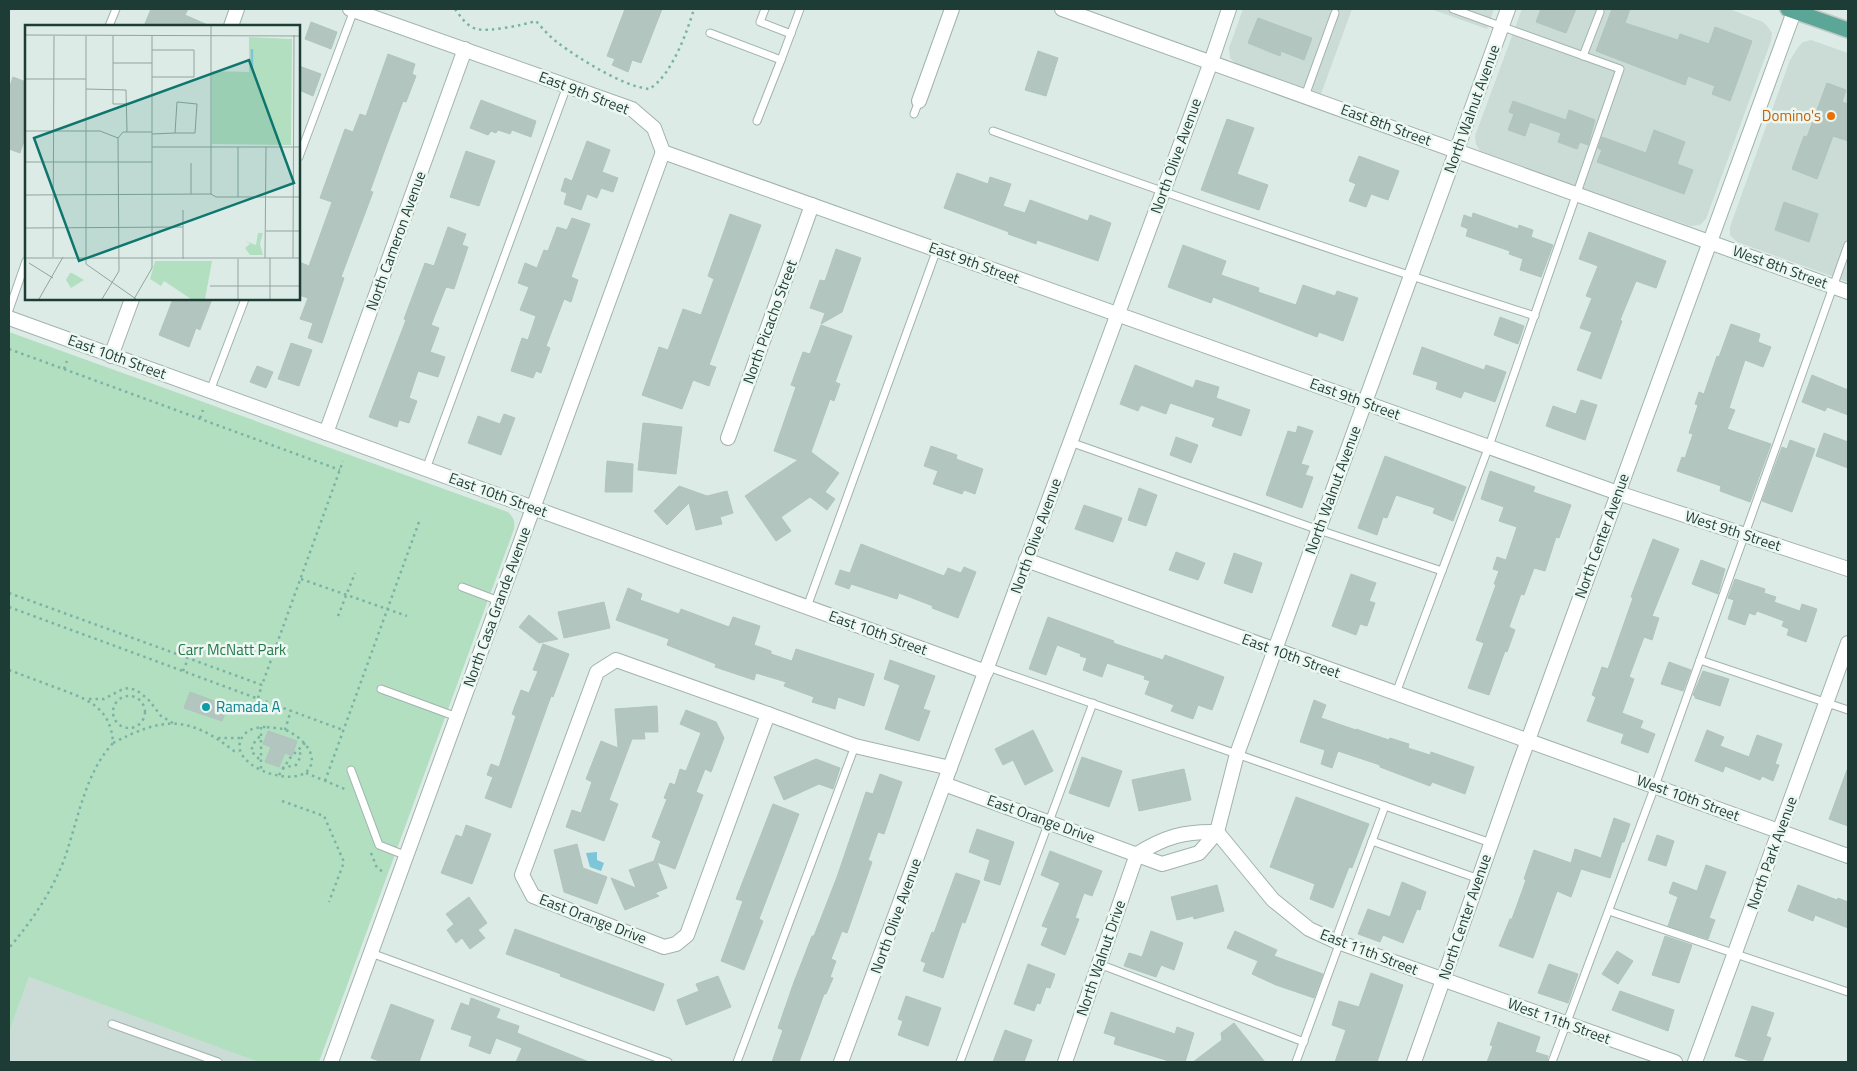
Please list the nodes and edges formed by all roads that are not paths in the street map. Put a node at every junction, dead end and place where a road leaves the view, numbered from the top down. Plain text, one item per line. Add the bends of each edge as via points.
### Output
1 (116, 9) edge
2 (238, 9) edge
3 (765, 9) edge
4 (800, 9) edge
5 (952, 9) edge
6 (1062, 9) edge
7 (1229, 9) edge
8 (1453, 9) edge
9 (1508, 9) edge
10 (352, 10) edge
11 (1792, 10) edge
12 (1600, 12) dead end
13 (1335, 13) dead end
14 (110, 25) edge
15 (231, 25) edge
16 (1502, 26) junction
17 (1848, 30) edge
18 (710, 33) dead end
19 (791, 34) junction
20 (465, 50) junction
21 (1584, 56) junction
22 (782, 60) junction
23 (1211, 62) junction
24 (567, 86) junction
25 (1305, 96) junction
26 (917, 107) dead end
27 (757, 121) dead end
28 (993, 131) dead end
29 (1456, 151) junction
30 (663, 152) junction
31 (300, 153) edge
32 (1163, 192) junction
33 (1577, 194) junction
34 (812, 205) junction
35 (1711, 242) junction
36 (1848, 245) edge
37 (937, 249) junction
38 (25, 264) edge
39 (1411, 276) junction
40 (1833, 287) junction
41 (1848, 292) edge
42 (132, 300) edge
43 (245, 300) edge
44 (9, 310) edge
45 (1118, 314) junction
46 (1535, 316) junction
47 (9, 318) edge
48 (112, 356) junction
49 (210, 391) junction
50 (1365, 402) junction
51 (326, 433) junction
52 (728, 438) dead end
53 (1070, 442) junction
54 (1489, 446) junction
55 (426, 469) junction
56 (1618, 492) junction
57 (532, 508) junction
58 (1319, 530) junction
59 (1745, 535) junction
60 (1026, 560) junction
61 (1848, 569) edge
62 (1442, 571) junction
63 (462, 588) dead end
64 (499, 601) junction
65 (807, 607) junction
66 (1848, 643) edge
67 (1275, 650) junction
68 (1700, 660) junction
69 (987, 669) junction
70 (380, 689) dead end
71 (1396, 693) junction
72 (1827, 702) junction
73 (1093, 703) junction
74 (1848, 710) edge
75 (768, 714) junction
76 (457, 717) junction
77 (1528, 741) junction
78 (855, 746) junction
79 (1237, 754) junction
80 (950, 768) junction
81 (351, 770) dead end
82 (944, 784) junction
83 (1655, 786) junction
84 (1385, 806) junction
85 (1049, 822) junction
86 (1779, 831) junction
87 (1217, 832) junction
88 (1372, 841) junction
89 (1491, 843) junction
90 (1137, 854) junction
91 (407, 856) junction
92 (1848, 856) edge
93 (1479, 878) junction
94 (1609, 911) junction
95 (1338, 942) junction
96 (1735, 953) junction
97 (371, 954) junction
98 (1099, 964) junction
99 (1443, 979) junction
100 (1848, 992) edge
101 (1567, 1023) junction
102 (112, 1024) dead end
103 (1304, 1042) junction
104 (218, 1062) edge
105 (331, 1062) edge
106 (668, 1062) edge
107 (737, 1062) edge
108 (841, 1062) edge
109 (960, 1062) edge
110 (1065, 1062) edge
111 (1296, 1062) edge
112 (1414, 1062) edge
113 (1552, 1062) edge
114 (1675, 1062) edge
115 (1695, 1062) edge

1 - 14 lane
2 - 15 street
3 - 19 lane via 760,22
4 - 19 lane
5 - 26 street
6 - 23 street, East 8th Street
7 - 23 street, North Olive Avenue
8 - 16 lane
9 - 16 street, North Walnut Avenue
10 - 20 street, East 9th Street
10 - 31 lane
11 - 17 main road
11 - 35 street, North Center Avenue
12 - 21 lane
13 - 25 lane
16 - 21 lane
16 - 29 street, North Walnut Avenue
18 - 22 lane
19 - 22 lane
20 - 24 street, East 9th Street
20 - 51 street, North Cameron Avenue
21 - 33 lane via 1620,69
22 - 27 lane
23 - 25 street, East 8th Street
23 - 32 street, North Olive Avenue
24 - 30 street, East 9th Street via 632,109 654,128
24 - 55 lane
25 - 29 street, East 8th Street
28 - 32 lane
29 - 33 street, East 8th Street
29 - 39 street, North Walnut Avenue
30 - 34 street, East 9th Street
30 - 57 street, North Casa Grande Avenue
32 - 39 lane
32 - 45 street, North Olive Avenue
33 - 35 street, East 8th Street
33 - 46 lane
34 - 37 street, East 9th Street
34 - 52 street, North Picacho Street
35 - 40 street, West 8th Street
35 - 56 street, North Center Avenue
36 - 40 lane
37 - 45 street, East 9th Street
37 - 65 lane
38 - 44 lane
39 - 46 lane
39 - 50 street, North Walnut Avenue
40 - 41 street, West 8th Street
40 - 59 lane
42 - 48 street
43 - 49 lane
45 - 50 street, East 9th Street
45 - 53 street, North Olive Avenue
46 - 54 lane
47 - 48 street, East 10th Street
48 - 49 street, East 10th Street
49 - 51 street, East 10th Street
50 - 54 street, East 9th Street
50 - 58 street, North Walnut Avenue
51 - 55 street, East 10th Street
53 - 58 lane
53 - 60 street, North Olive Avenue
54 - 56 street, East 9th Street
54 - 62 lane
55 - 57 street, East 10th Street
56 - 59 street, West 9th Street
56 - 77 street, North Center Avenue
57 - 64 street, North Casa Grande Avenue
57 - 65 street, East 10th Street
58 - 62 lane
58 - 67 street, North Walnut Avenue
59 - 61 street, West 9th Street
59 - 68 lane
60 - 67 street, East 10th Street
60 - 69 street, North Olive Avenue
62 - 71 lane
63 - 64 lane
64 - 76 street, North Casa Grande Avenue
65 - 69 street, East 10th Street
66 - 72 street, North Park Avenue
67 - 71 street, East 10th Street
67 - 79 street, North Walnut Avenue
68 - 72 lane
68 - 83 lane
69 - 73 lane
69 - 80 street, North Olive Avenue
70 - 76 lane
71 - 77 street, East 10th Street
72 - 74 lane
72 - 86 street, North Park Avenue
73 - 79 lane
73 - 85 lane
75 - 75 street, East Orange Drive via 616,660 597,672 522,875 533,896 664,947 676,944 687,935
75 - 78 street, East Orange Drive
76 - 91 street, North Casa Grande Avenue
77 - 83 street, West 10th Street
77 - 89 street, North Center Avenue
78 - 80 street, East Orange Drive
78 - 107 lane
79 - 84 lane
79 - 87 street, North Walnut Avenue
80 - 82 street, North Olive Avenue
81 - 91 lane via 379,845
82 - 85 street, East Orange Drive
82 - 108 street, North Olive Avenue
83 - 86 street, West 10th Street
83 - 94 lane
84 - 88 lane
84 - 89 lane
85 - 90 street, East Orange Drive
85 - 109 lane
86 - 92 street, West 10th Street
86 - 96 street, North Park Avenue
87 - 90 street via 1194,831 1158,841
87 - 90 street, East Orange Drive via 1198,854 1162,864
87 - 95 street, East 11th Street via 1274,900 1309,928
88 - 93 lane
88 - 95 lane
89 - 93 street, North Center Avenue
90 - 98 street, North Walnut Drive
91 - 97 street, North Casa Grande Avenue
93 - 99 street, North Center Avenue
94 - 96 lane
94 - 101 lane
95 - 99 street, East 11th Street
95 - 103 lane
96 - 100 lane
96 - 115 street, North Park Avenue
97 - 105 street, North Casa Grande Avenue
97 - 106 lane
98 - 103 lane
98 - 110 street, North Walnut Drive
99 - 101 street, West 11th Street
99 - 112 street, North Center Avenue
101 - 113 lane
101 - 114 street, West 11th Street
102 - 104 lane
103 - 111 lane

